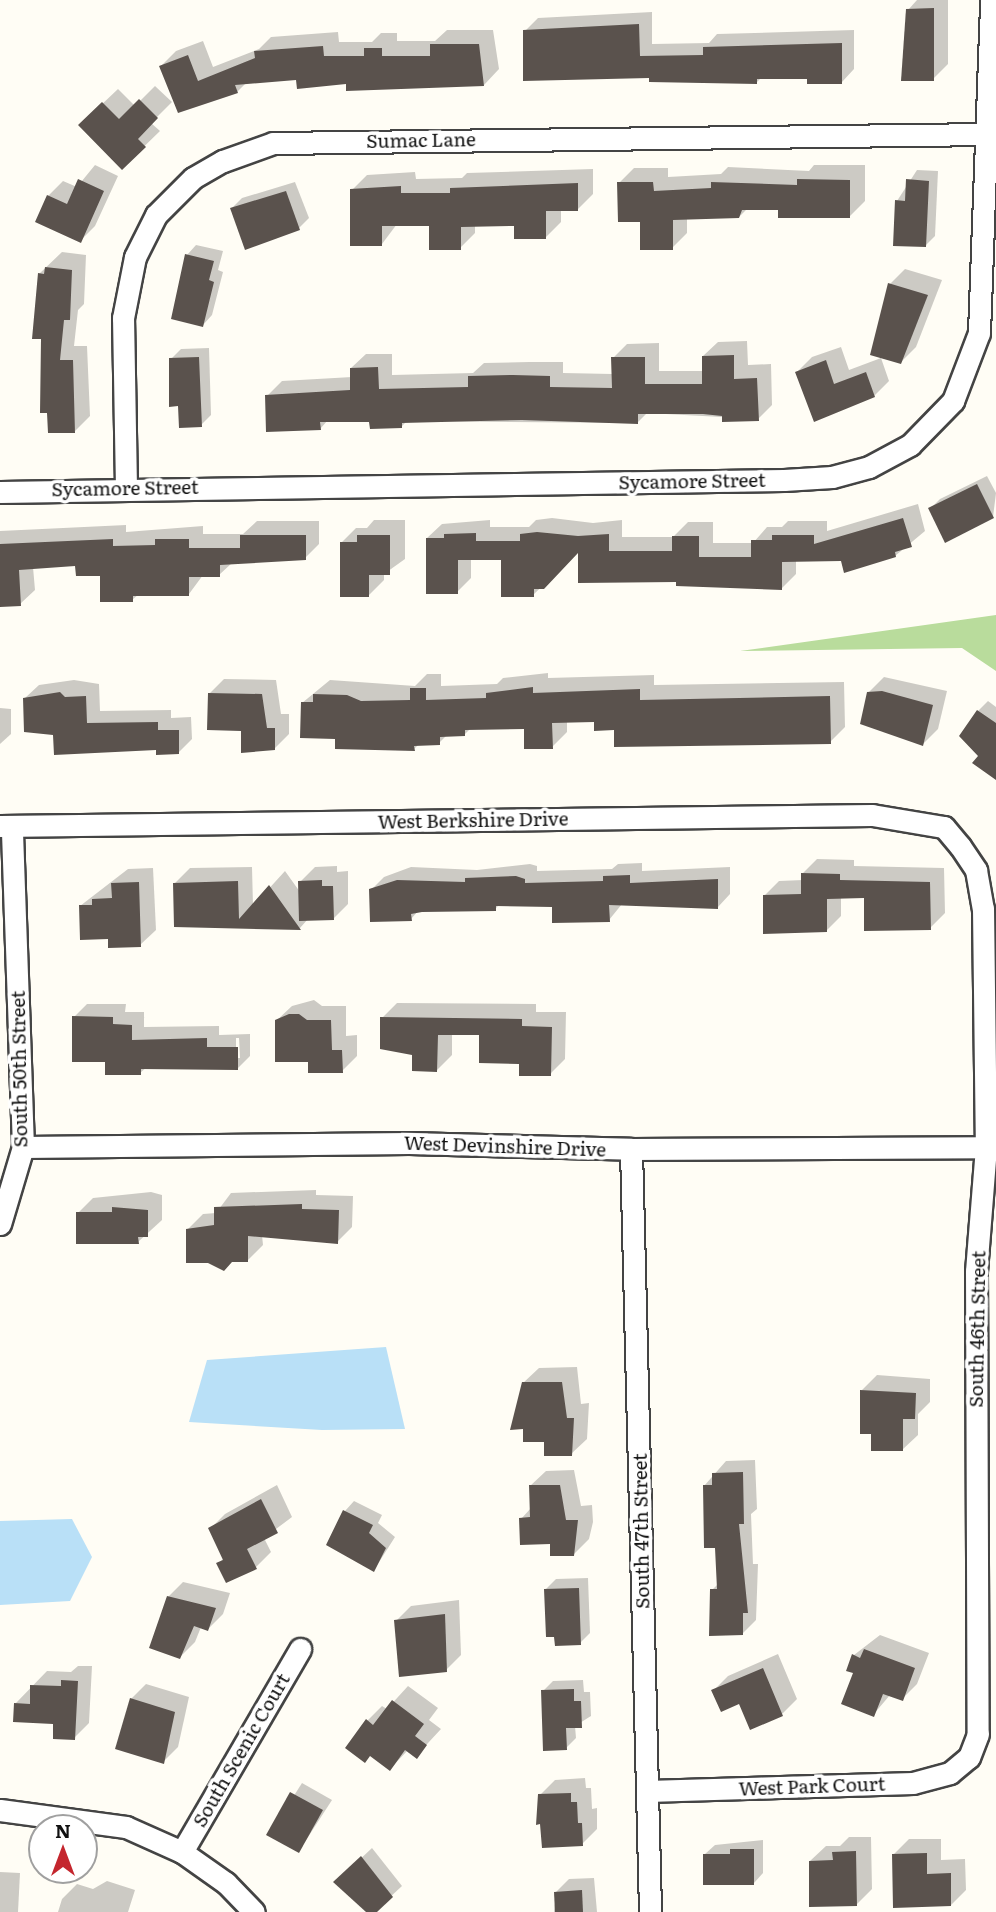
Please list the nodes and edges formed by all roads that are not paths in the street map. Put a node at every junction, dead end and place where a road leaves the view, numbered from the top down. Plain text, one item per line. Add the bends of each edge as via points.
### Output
1 (991, 0) edge
2 (987, 134) junction
3 (126, 488) junction
4 (0, 492) edge
5 (6, 827) edge
6 (944, 827) joint
7 (23, 1147) junction
8 (986, 1147) junction
9 (631, 1149) junction
10 (0, 1224) edge
11 (300, 1648) dead end
12 (969, 1757) joint
13 (647, 1791) junction
14 (0, 1810) edge
15 (182, 1852) junction
16 (254, 1912) edge
17 (650, 1912) edge

1 - 2 street, Sycamore Street
2 - 3 street, Sycamore Street via 979,333 968,370 933,424 910,445 869,467 832,477 784,480
2 - 3 street, Sumac Lane via 273,143 223,161 193,178 156,215 135,257 123,318
3 - 4 street, Sycamore Street
5 - 6 street, West Berkshire Drive via 872,815
5 - 7 street, South 50th Street
6 - 8 street, South 46th Street via 976,870 983,908
7 - 9 street, West Devinshire Drive via 410,1143
7 - 10 street, South 50th Street
8 - 9 street, West Devinshire Drive
8 - 12 street, South 46th Street via 976,1271 978,1734
9 - 13 street, South 47th Street
11 - 15 street, South Scenic Court
12 - 13 street, West Park Court via 950,1773 913,1783
13 - 17 street, South 47th Street
14 - 15 street via 126,1827
15 - 16 street via 226,1883

